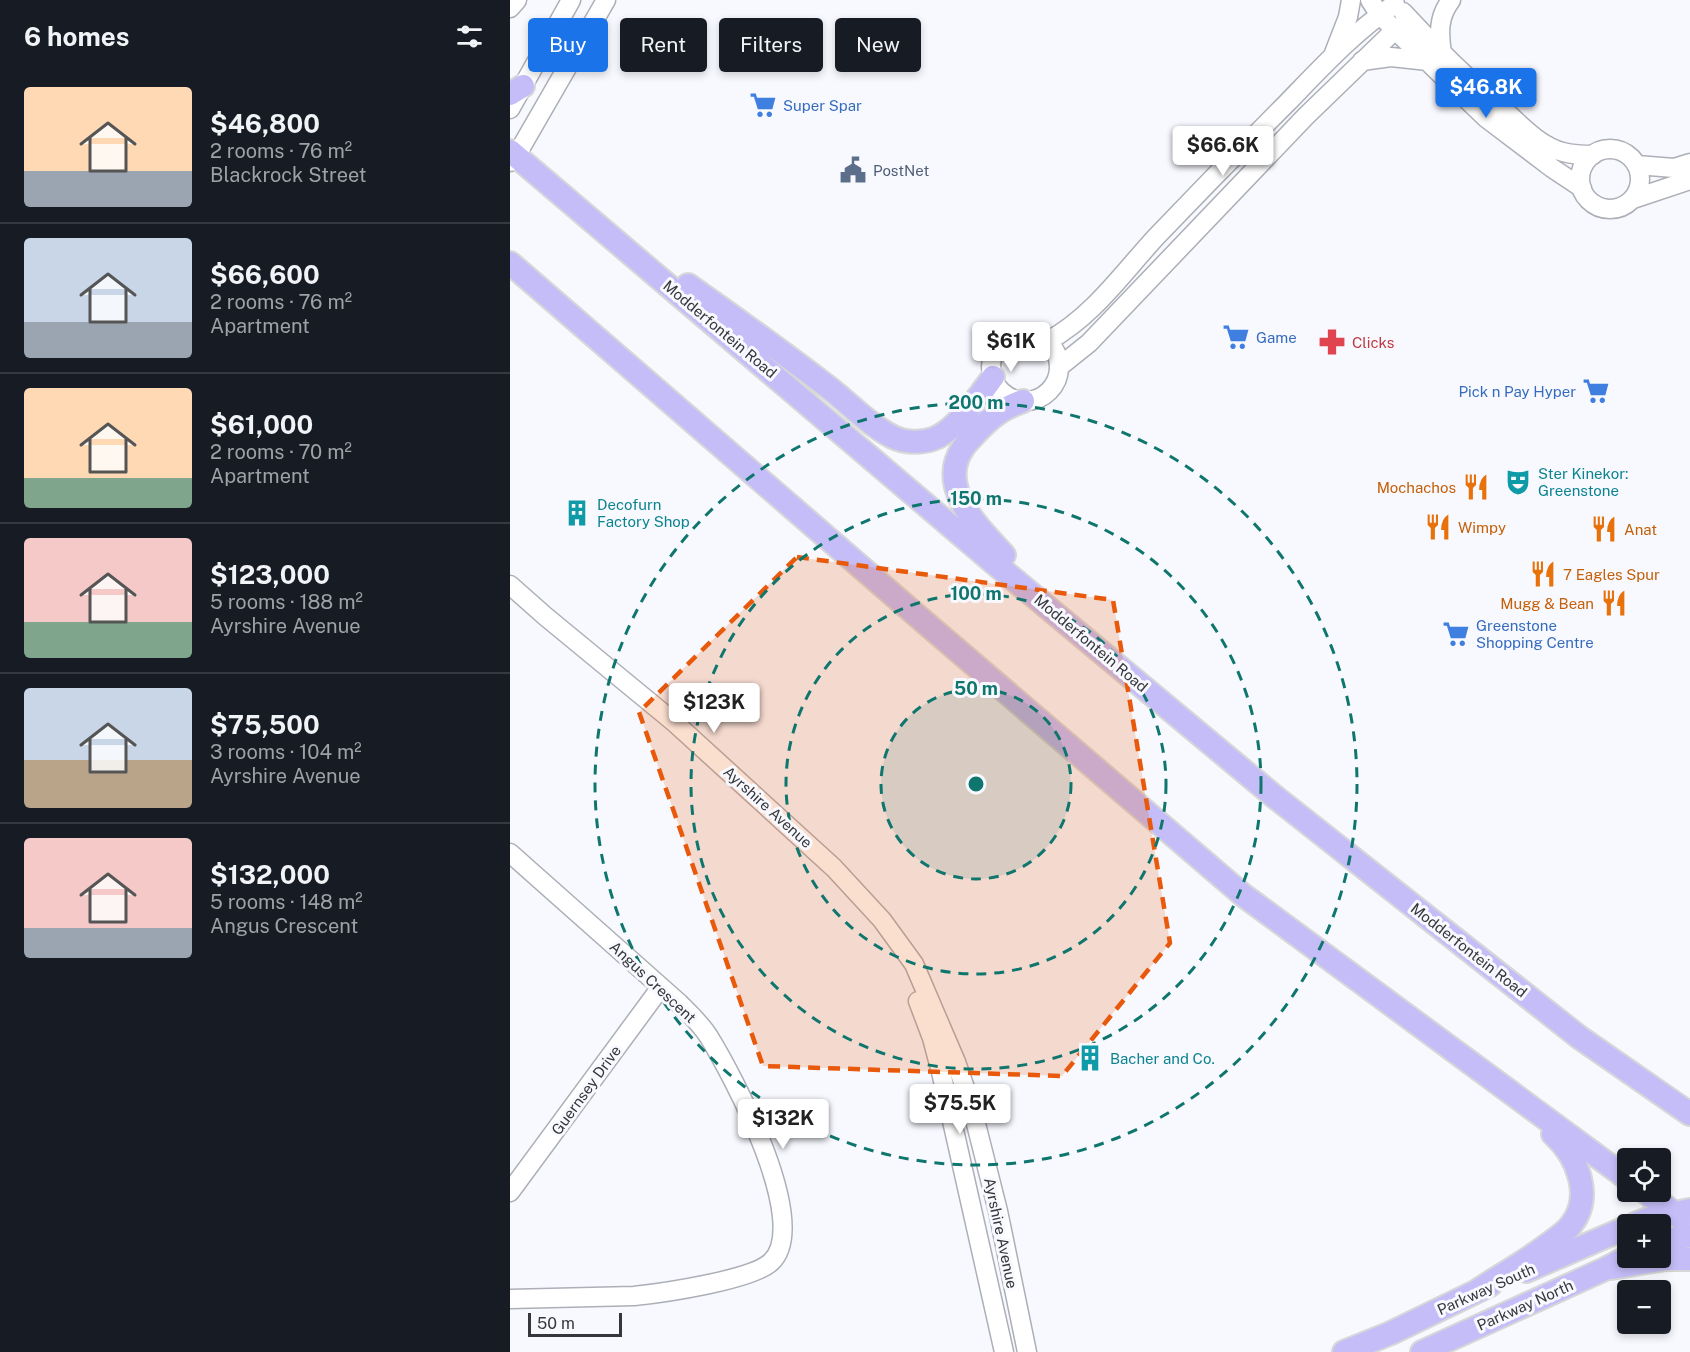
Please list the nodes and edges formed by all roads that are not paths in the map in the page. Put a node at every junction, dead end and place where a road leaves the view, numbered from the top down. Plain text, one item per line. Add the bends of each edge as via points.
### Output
1 (517, 0) edge
2 (571, 0) edge
3 (606, 0) edge
4 (1351, 0) edge
5 (1451, 0) edge
6 (1394, 2) edge
7 (1375, 7) edge
8 (510, 8) edge
9 (1403, 25) junction
10 (1435, 57) junction
11 (1332, 58) junction
12 (1362, 61) junction
13 (517, 90) edge
14 (510, 109) edge
15 (1593, 155) junction
16 (512, 156) edge
17 (1690, 163) edge
18 (1637, 165) junction
19 (1690, 180) edge
20 (1582, 188) junction
21 (1633, 199) junction
22 (627, 250) junction
23 (510, 263) edge
24 (1048, 341) junction
25 (1059, 367) junction
26 (993, 377) junction
27 (1023, 401) junction
28 (510, 585) edge
29 (1061, 618) junction
30 (510, 853) edge
31 (882, 920) junction
32 (661, 987) junction
33 (1458, 1054) junction
34 (1690, 1114) edge
35 (1617, 1171) edge
36 (510, 1192) edge
37 (1662, 1202) edge
38 (1685, 1216) edge
39 (1617, 1232) edge
40 (1690, 1236) edge
41 (1671, 1240) edge
42 (1690, 1259) edge
43 (1617, 1263) edge
44 (1605, 1269) junction
45 (1477, 1291) junction
46 (510, 1299) edge
47 (1004, 1352) edge
48 (1027, 1352) edge
49 (1344, 1352) edge
50 (1422, 1352) edge

1 - 8 street
2 - 13 street
3 - 16 street
4 - 11 street
5 - 10 street via 1441,18
6 - 7 street
6 - 9 street
7 - 9 street
7 - 11 street
9 - 10 street
9 - 12 street
10 - 12 street
10 - 15 street via 1464,75 1549,147 1575,155
10 - 20 street via 1486,118
11 - 24 street via 1077,323
12 - 25 street via 1089,343
13 - 14 street
15 - 18 street via 1608,148 1619,150
15 - 20 street via 1583,165
16 - 22 main road, Modderfontein Road
17 - 18 street via 1674,168
18 - 21 street via 1641,182
19 - 21 street
20 - 21 street via 1590,201 1607,209 1626,206
22 - 26 main road via 676,277 895,438 922,441 944,433
22 - 29 main road, Modderfontein Road
23 - 33 main road via 1243,895
24 - 25 street via 1056,352
24 - 26 street via 1032,333 1011,335 995,350
25 - 27 street via 1054,386 1046,394
26 - 27 street via 1002,392
27 - 29 main road via 992,416 963,448 955,475 958,495 982,531
28 - 31 street, Ayrshire Avenue via 675,723 834,868
29 - 34 main road, Modderfontein Road via 1275,797 1579,1037
30 - 32 street, Angus Crescent
31 - 47 street, Ayrshire Avenue via 932,1038
31 - 48 street, Ayrshire Avenue via 914,964 957,1062 998,1211
32 - 36 street, Guernsey Drive
32 - 46 street, Angus Crescent via 697,1020 709,1037 755,1125 781,1209 780,1249 773,1260 750,1274 654,1294
33 - 35 main road
33 - 45 main road via 1559,1140 1576,1164 1582,1192 1579,1211 1570,1227
37 - 38 main road
39 - 45 main road, Parkway South
40 - 41 main road
42 - 44 main road
43 - 44 main road, Parkway North
44 - 50 main road, Parkway North
45 - 49 main road, Parkway South via 1391,1334

